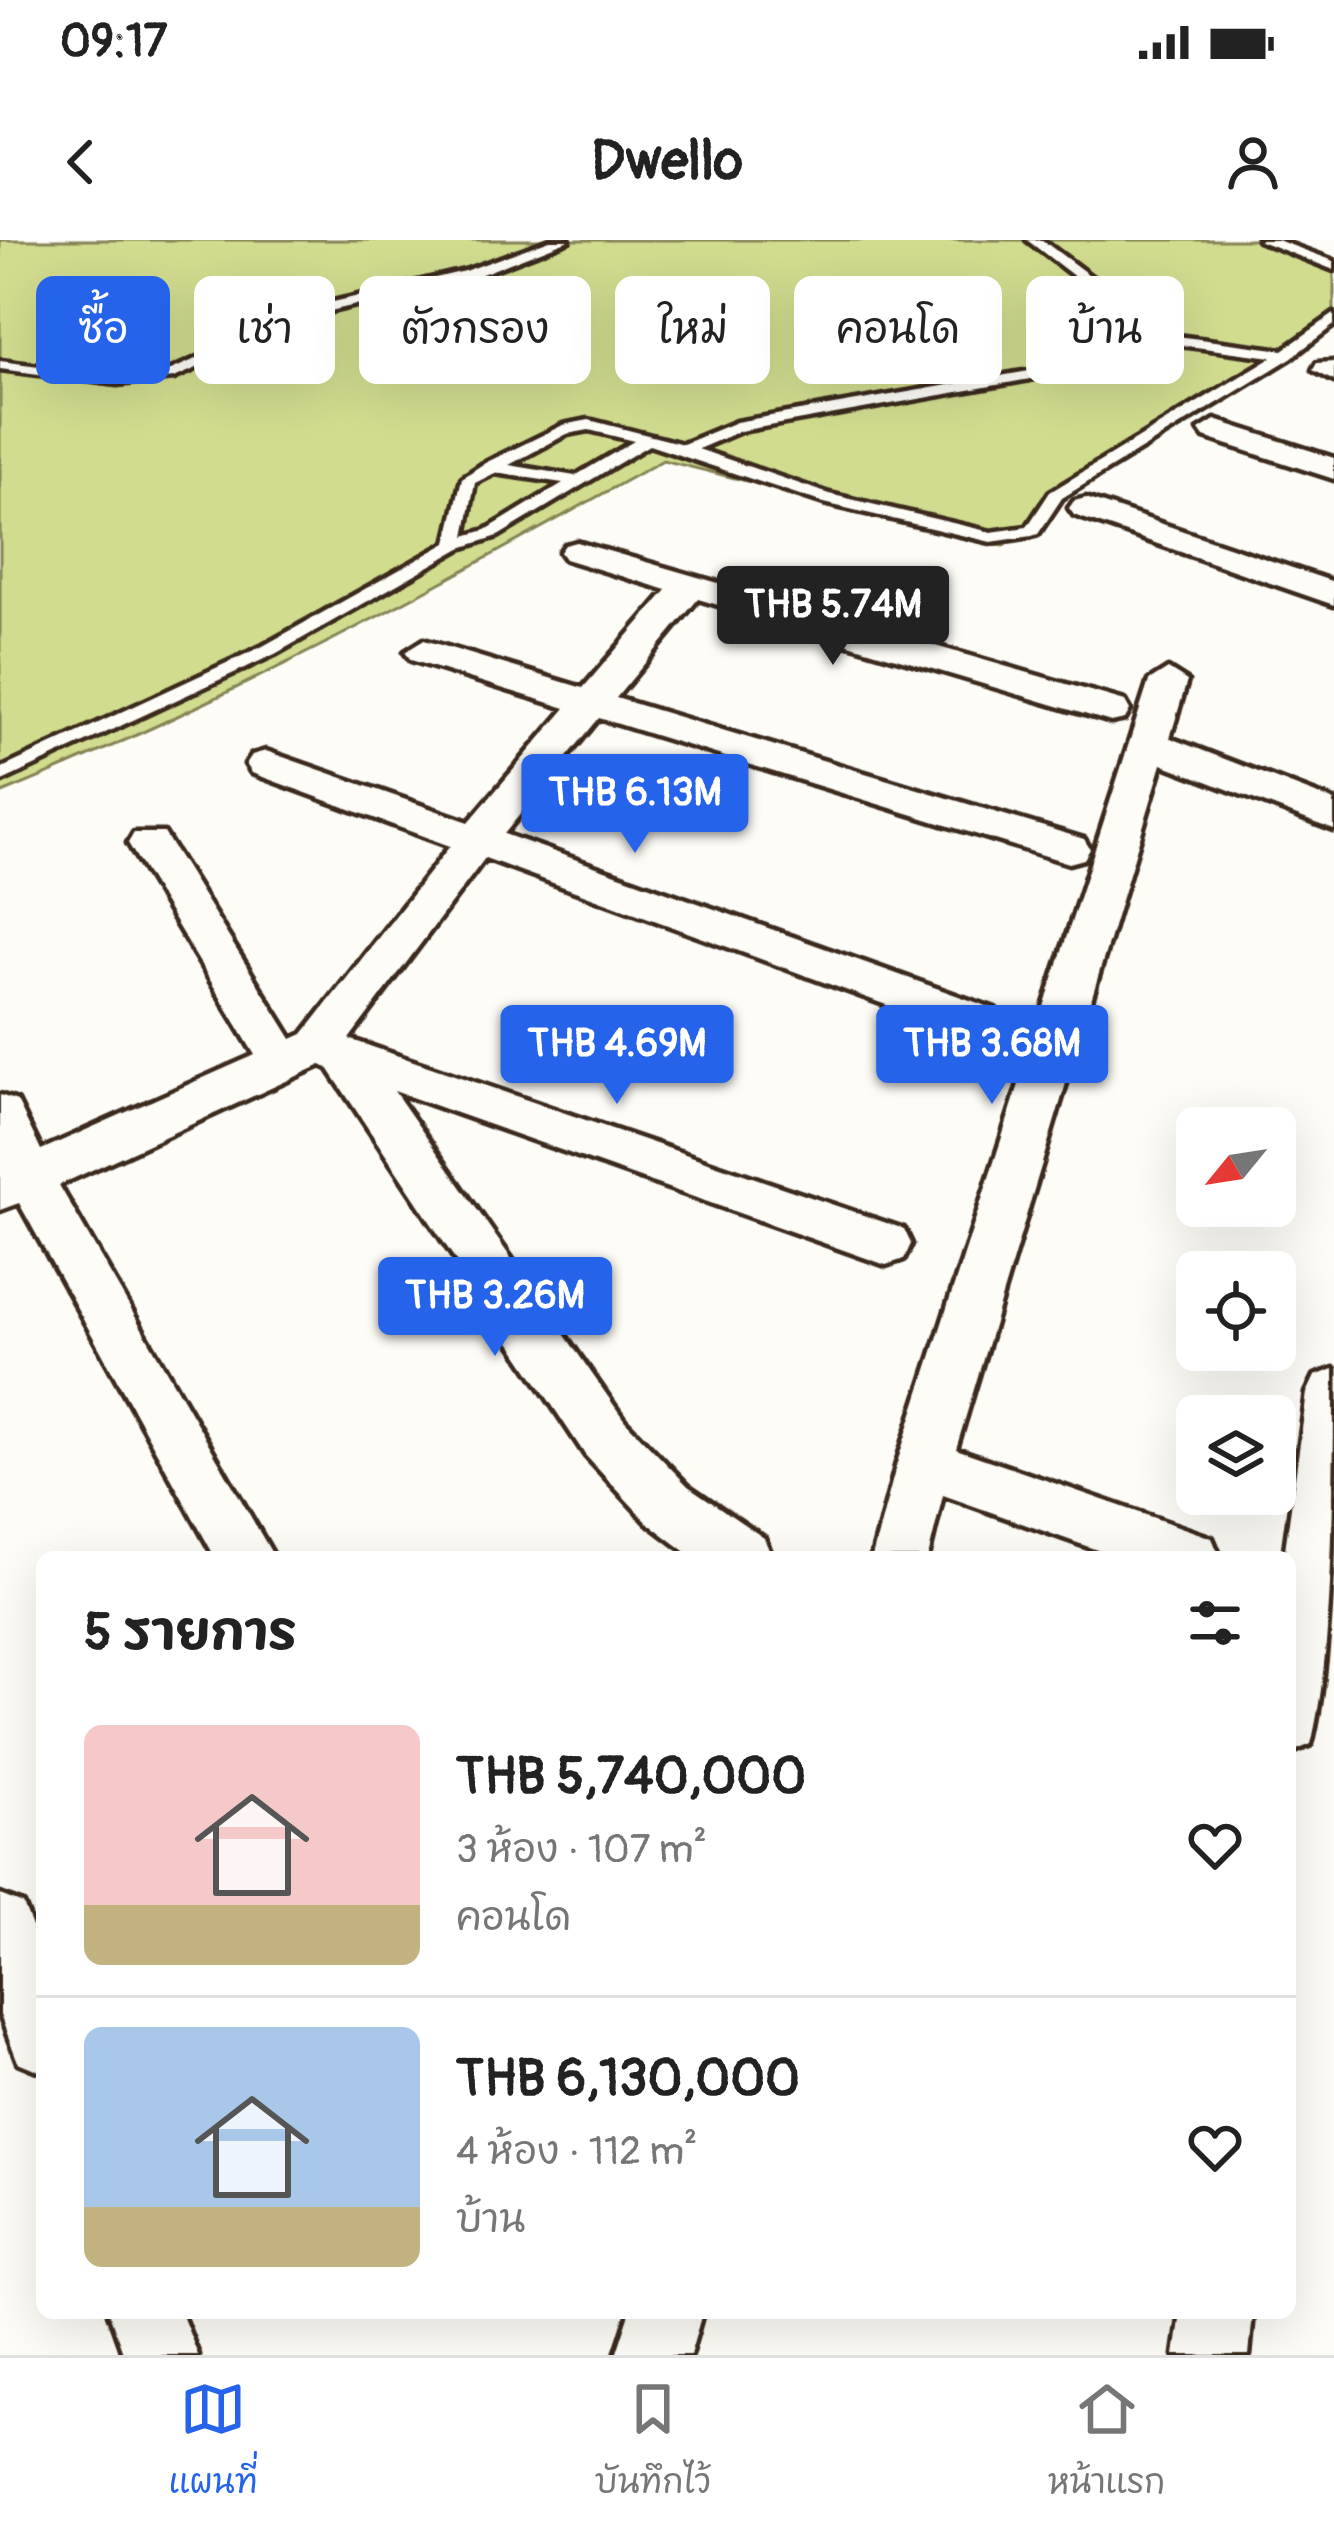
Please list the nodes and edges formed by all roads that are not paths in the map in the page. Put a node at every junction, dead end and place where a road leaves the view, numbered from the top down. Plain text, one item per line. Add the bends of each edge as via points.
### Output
1 (562, 240) edge
2 (1034, 240) edge
3 (1265, 240) edge
4 (1334, 266) edge
5 (1082, 276) edge
6 (1334, 318) edge
7 (1184, 342) edge
8 (1286, 355) junction
9 (0, 364) edge
10 (1026, 376) edge
11 (1215, 430) dead end
12 (646, 440) junction
13 (684, 449) junction
14 (488, 467) junction
15 (1334, 469) edge
16 (573, 480) junction
17 (1086, 508) dead end
18 (455, 545) junction
19 (577, 552) dead end
20 (688, 589) junction
21 (1334, 594) edge
22 (424, 652) dead end
23 (1168, 681) dead end
24 (594, 706) junction
25 (1112, 710) dead end
26 (1149, 745) junction
27 (266, 764) dead end
28 (0, 776) edge
29 (1334, 816) edge
30 (476, 841) junction
31 (149, 843) dead end
32 (1069, 849) dead end
33 (979, 1021) dead end
34 (316, 1055) junction
35 (0, 1114) edge
36 (15, 1184) edge
37 (886, 1244) dead end
38 (1334, 1393) edge
39 (924, 1463) junction
40 (243, 1551) edge
41 (732, 1551) edge
42 (902, 1551) edge
43 (1175, 1551) edge
44 (1310, 1598) edge
45 (1296, 1686) edge
46 (0, 1927) edge
47 (36, 2022) edge
48 (147, 2319) edge
49 (664, 2319) edge
50 (1216, 2319) edge
51 (161, 2355) edge
52 (653, 2355) edge
53 (1212, 2355) edge

1 - 9 lane via 469,274 317,310 174,374 117,380
2 - 5 lane
3 - 4 lane
6 - 8 lane
7 - 8 lane
8 - 13 lane via 1056,494 1032,531 991,536 845,503
10 - 13 lane via 736,428
11 - 15 street
12 - 13 lane
12 - 14 lane via 575,425
12 - 16 lane
14 - 16 lane
14 - 18 lane via 468,481
16 - 18 lane via 492,532
17 - 21 street
18 - 28 lane via 269,650
19 - 20 street
20 - 24 street
20 - 25 street
22 - 24 street
23 - 26 street
24 - 30 street
24 - 32 street
26 - 29 street
26 - 39 street
27 - 30 street
30 - 33 street
30 - 34 street
31 - 34 street
34 - 36 street
34 - 37 street
34 - 41 street via 633,1472 695,1532
35 - 36 street
36 - 40 street
38 - 44 street
39 - 42 street
39 - 43 street
44 - 45 street
46 - 47 street
48 - 51 street
49 - 52 street
50 - 53 street

